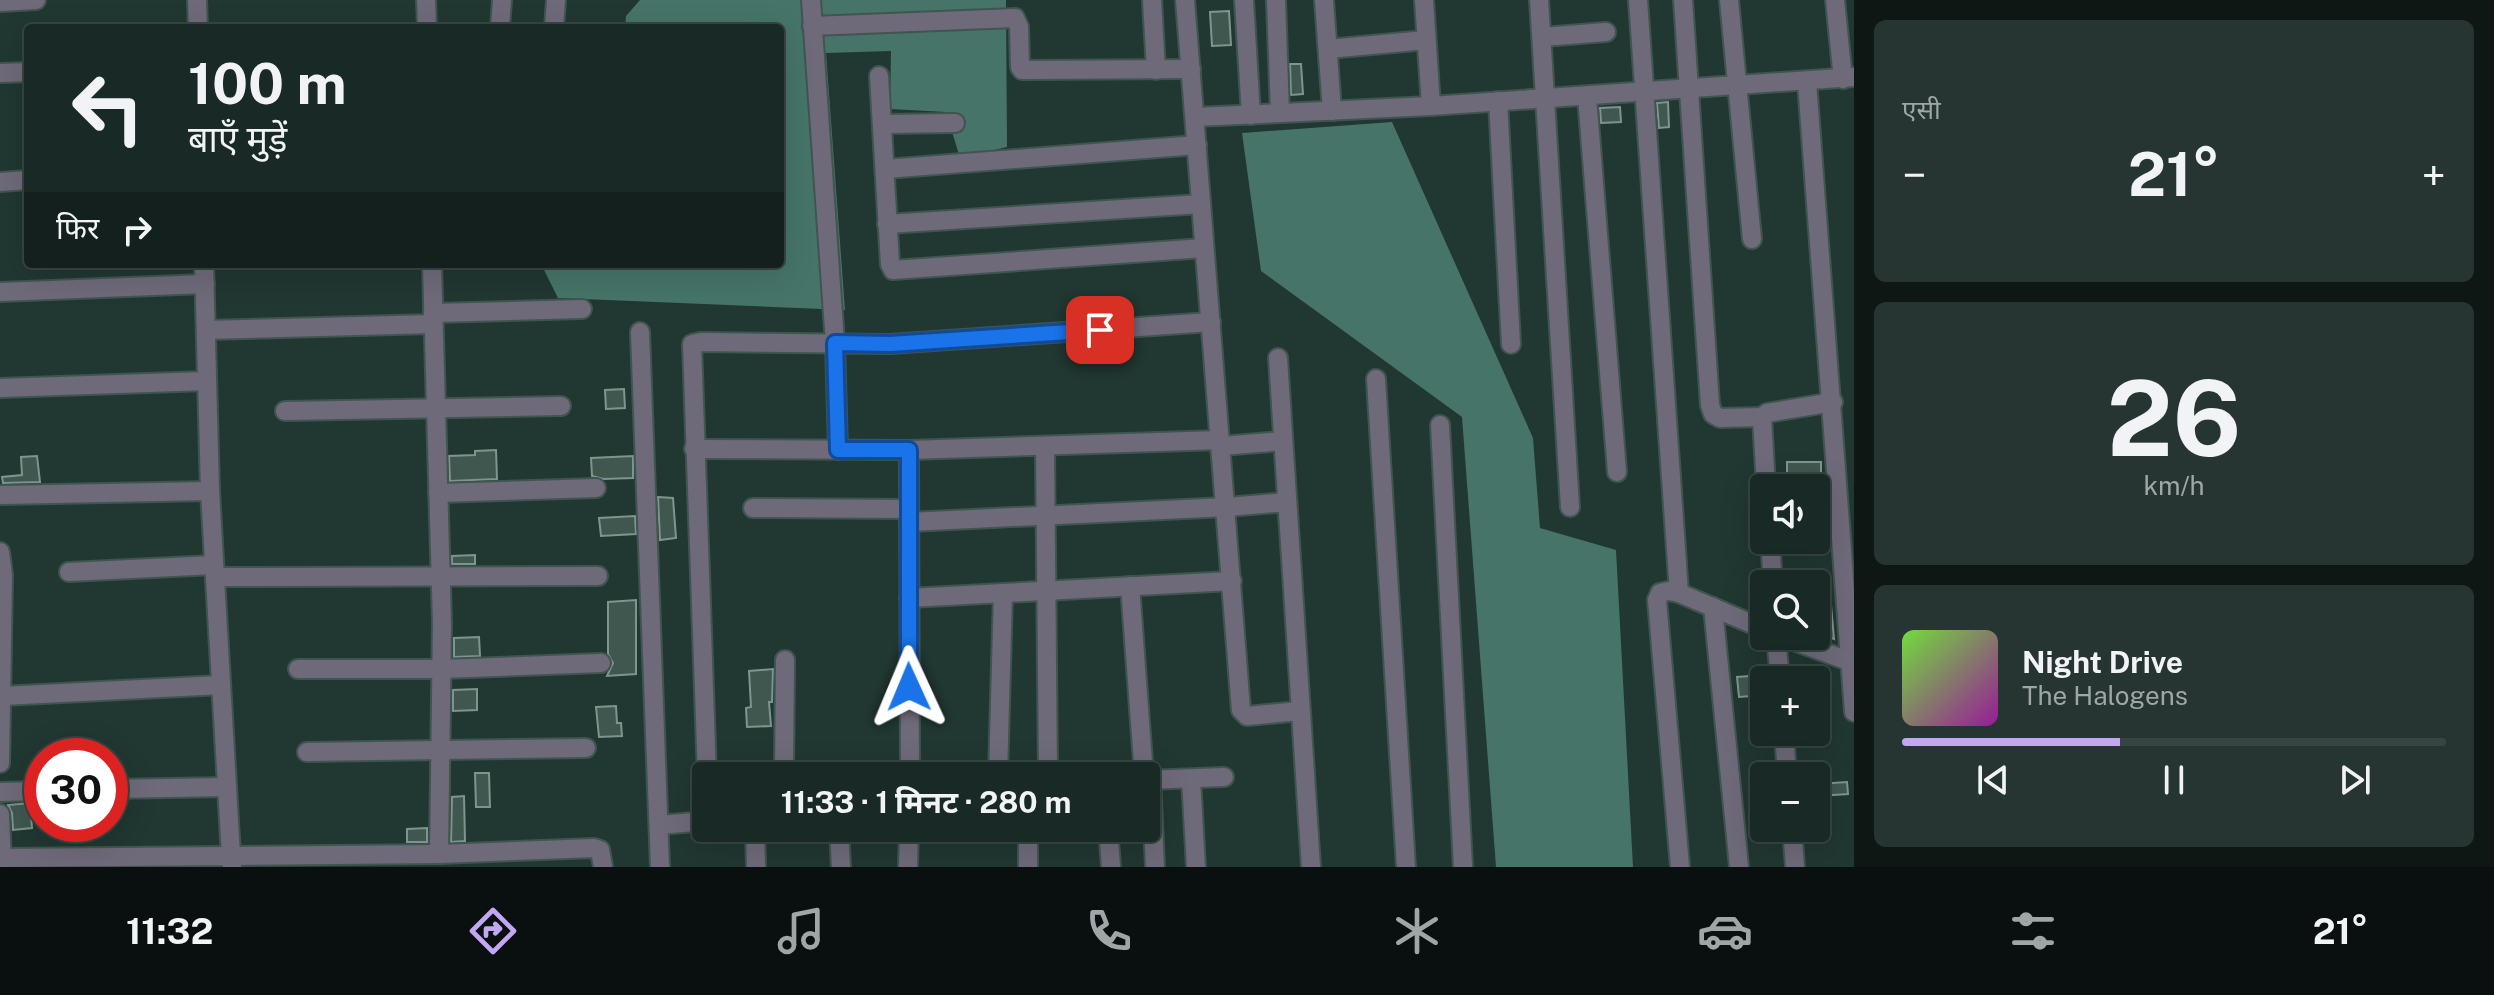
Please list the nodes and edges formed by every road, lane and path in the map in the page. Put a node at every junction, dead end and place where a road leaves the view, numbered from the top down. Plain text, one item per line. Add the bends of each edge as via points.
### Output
1 (36, 0) edge
2 (197, 0) edge
3 (426, 0) edge
4 (502, 0) edge
5 (556, 0) edge
6 (811, 0) edge
7 (1152, 0) edge
8 (1185, 0) edge
9 (1244, 0) edge
10 (1276, 0) edge
11 (1324, 0) edge
12 (1424, 0) edge
13 (1539, 0) edge
14 (1638, 0) edge
15 (1683, 0) edge
16 (1729, 0) edge
17 (1835, 0) edge
18 (0, 2) edge
19 (984, 9) edge
20 (198, 24) edge
21 (427, 24) edge
22 (500, 24) edge
23 (554, 24) edge
24 (812, 26) junction
25 (1606, 32) dead end
26 (1542, 37) junction
27 (1426, 40) junction
28 (1328, 49) junction
29 (1191, 69) junction
30 (1156, 70) junction
31 (24, 72) edge
32 (0, 73) edge
33 (879, 76) dead end
34 (1848, 78) edge
35 (1807, 82) junction
36 (1736, 86) junction
37 (1689, 90) junction
38 (1645, 92) junction
39 (1587, 96) junction
40 (1546, 98) junction
41 (1498, 101) junction
42 (1431, 106) junction
43 (1332, 111) junction
44 (1280, 113) junction
45 (1251, 115) junction
46 (1195, 117) junction
47 (955, 123) dead end
48 (882, 124) junction
49 (1197, 145) junction
50 (885, 169) junction
51 (24, 180) edge
52 (0, 182) edge
53 (1201, 204) junction
54 (887, 224) junction
55 (1752, 239) dead end
56 (1204, 248) junction
57 (204, 268) edge
58 (432, 268) edge
59 (205, 284) junction
60 (0, 292) edge
61 (582, 309) dead end
62 (433, 319) junction
63 (1211, 322) junction
64 (206, 330) junction
65 (640, 332) dead end
66 (835, 343) junction
67 (1511, 344) dead end
68 (1278, 358) dead end
69 (1376, 379) dead end
70 (207, 381) junction
71 (0, 388) edge
72 (1833, 402) junction
73 (561, 406) dead end
74 (435, 409) junction
75 (285, 411) dead end
76 (1762, 417) junction
77 (1440, 425) dead end
78 (1283, 441) junction
79 (1220, 443) junction
80 (1045, 446) junction
81 (694, 449) junction
82 (838, 450) junction
83 (909, 450) junction
84 (1617, 472) dead end
85 (1765, 474) edge
86 (596, 488) dead end
87 (210, 491) junction
88 (438, 493) junction
89 (0, 495) edge
90 (1287, 502) junction
91 (1227, 507) junction
92 (1570, 507) dead end
93 (753, 508) dead end
94 (909, 516) junction
95 (1045, 516) junction
96 (0, 554) edge
97 (215, 571) junction
98 (69, 572) dead end
99 (598, 576) dead end
100 (441, 578) junction
101 (1232, 581) junction
102 (1130, 586) junction
103 (1046, 590) junction
104 (1003, 593) junction
105 (1679, 593) junction
106 (909, 598) junction
107 (1713, 607) junction
108 (2, 614) edge
109 (1750, 623) edge
110 (1818, 650) edge
111 (785, 660) dead end
112 (1852, 662) edge
113 (601, 663) dead end
114 (1, 669) edge
115 (298, 669) dead end
116 (442, 669) junction
117 (221, 685) junction
118 (2, 696) junction
119 (1300, 711) junction
120 (1854, 712) edge
121 (586, 748) dead end
122 (441, 750) junction
123 (307, 752) dead end
124 (706, 762) edge
125 (784, 762) edge
126 (910, 762) edge
127 (998, 762) edge
128 (1048, 762) edge
129 (1146, 762) edge
130 (0, 763) edge
131 (1224, 777) dead end
132 (1160, 779) edge
133 (1191, 779) junction
134 (227, 787) junction
135 (128, 789) edge
136 (24, 791) edge
137 (0, 792) edge
138 (0, 814) edge
139 (692, 822) edge
140 (659, 825) junction
141 (0, 832) edge
142 (755, 842) edge
143 (840, 842) edge
144 (909, 842) edge
145 (1028, 842) edge
146 (1109, 842) edge
147 (1153, 842) edge
148 (1793, 842) edge
149 (439, 854) junction
150 (232, 861) edge
151 (2, 863) edge
152 (603, 867) edge
153 (660, 867) edge
154 (756, 867) edge
155 (841, 867) edge
156 (908, 867) edge
157 (1028, 867) edge
158 (1111, 867) edge
159 (1155, 867) edge
160 (1196, 867) edge
161 (1311, 867) edge
162 (1406, 867) edge
163 (1463, 867) edge
164 (1680, 867) edge
165 (1739, 867) edge
166 (1795, 867) edge

1 - 18 street
2 - 20 street
3 - 21 street
4 - 22 street
5 - 23 street
6 - 24 street
7 - 30 street
8 - 29 street
9 - 45 street
10 - 44 street
11 - 28 street
12 - 27 street
13 - 26 street
14 - 38 street
15 - 37 street
16 - 36 street
17 - 34 street
19 - 24 street
19 - 30 street via 1015,18 1022,70
24 - 66 street
25 - 26 street
26 - 40 street
27 - 28 street
27 - 42 street
28 - 43 street
29 - 30 street
29 - 46 street
31 - 32 street
33 - 48 street
34 - 35 street
35 - 36 street
35 - 72 street
36 - 37 street
36 - 55 street
37 - 38 street
37 - 76 street via 1710,405 1720,418
38 - 39 street
38 - 105 street
39 - 40 street
39 - 84 street
40 - 41 street
40 - 92 street
41 - 42 street
41 - 67 street
42 - 43 street
43 - 44 street
44 - 45 street
45 - 46 street
46 - 49 street
47 - 48 street
48 - 50 street
49 - 50 street
49 - 53 street
50 - 54 street
51 - 52 street
53 - 54 street
53 - 56 street
54 - 56 street via 890,264 897,271
56 - 63 street
57 - 59 street
58 - 62 street
59 - 60 street
59 - 64 street
61 - 62 street
62 - 64 street
62 - 74 street
63 - 66 street via 890,344
63 - 79 street
64 - 70 street
65 - 140 street
66 - 81 street via 692,344
66 - 82 street
68 - 78 street
69 - 162 street
70 - 71 street
70 - 87 street
72 - 76 street
72 - 112 street
73 - 74 street
74 - 75 street
74 - 88 street
76 - 85 street
77 - 163 street
78 - 79 street
78 - 90 street
79 - 80 street
79 - 91 street
80 - 83 street
80 - 95 street
81 - 82 street
81 - 124 street
82 - 83 street
83 - 94 street
86 - 88 street
87 - 89 street
87 - 97 street
88 - 100 street
90 - 91 street
90 - 119 street
91 - 95 street
91 - 101 street
93 - 94 street
94 - 95 street
94 - 106 street
95 - 103 street
96 - 108 street
97 - 98 street
97 - 100 street
97 - 117 street
99 - 100 street
100 - 116 street
101 - 102 street
101 - 119 street via 1243,714
102 - 103 street
102 - 129 street
103 - 104 street
103 - 128 street
104 - 106 street
104 - 127 street
105 - 107 street
105 - 164 street via 1660,593 1656,611
106 - 126 street
107 - 109 street
107 - 165 street
108 - 114 street
110 - 112 street
111 - 125 street
112 - 120 street
113 - 116 street
114 - 118 street
115 - 116 street
116 - 122 street
117 - 118 street
117 - 134 street
118 - 130 street
119 - 161 street
121 - 122 street
122 - 123 street
122 - 149 street
131 - 133 street
132 - 133 street
133 - 160 street
134 - 135 street
134 - 150 street
136 - 137 street
138 - 141 street
139 - 140 street
140 - 153 street
141 - 151 street
142 - 154 street
143 - 155 street
144 - 156 street
145 - 157 street
146 - 158 street
147 - 159 street
148 - 166 street
149 - 150 street
149 - 152 street via 594,848 600,850
150 - 151 street

